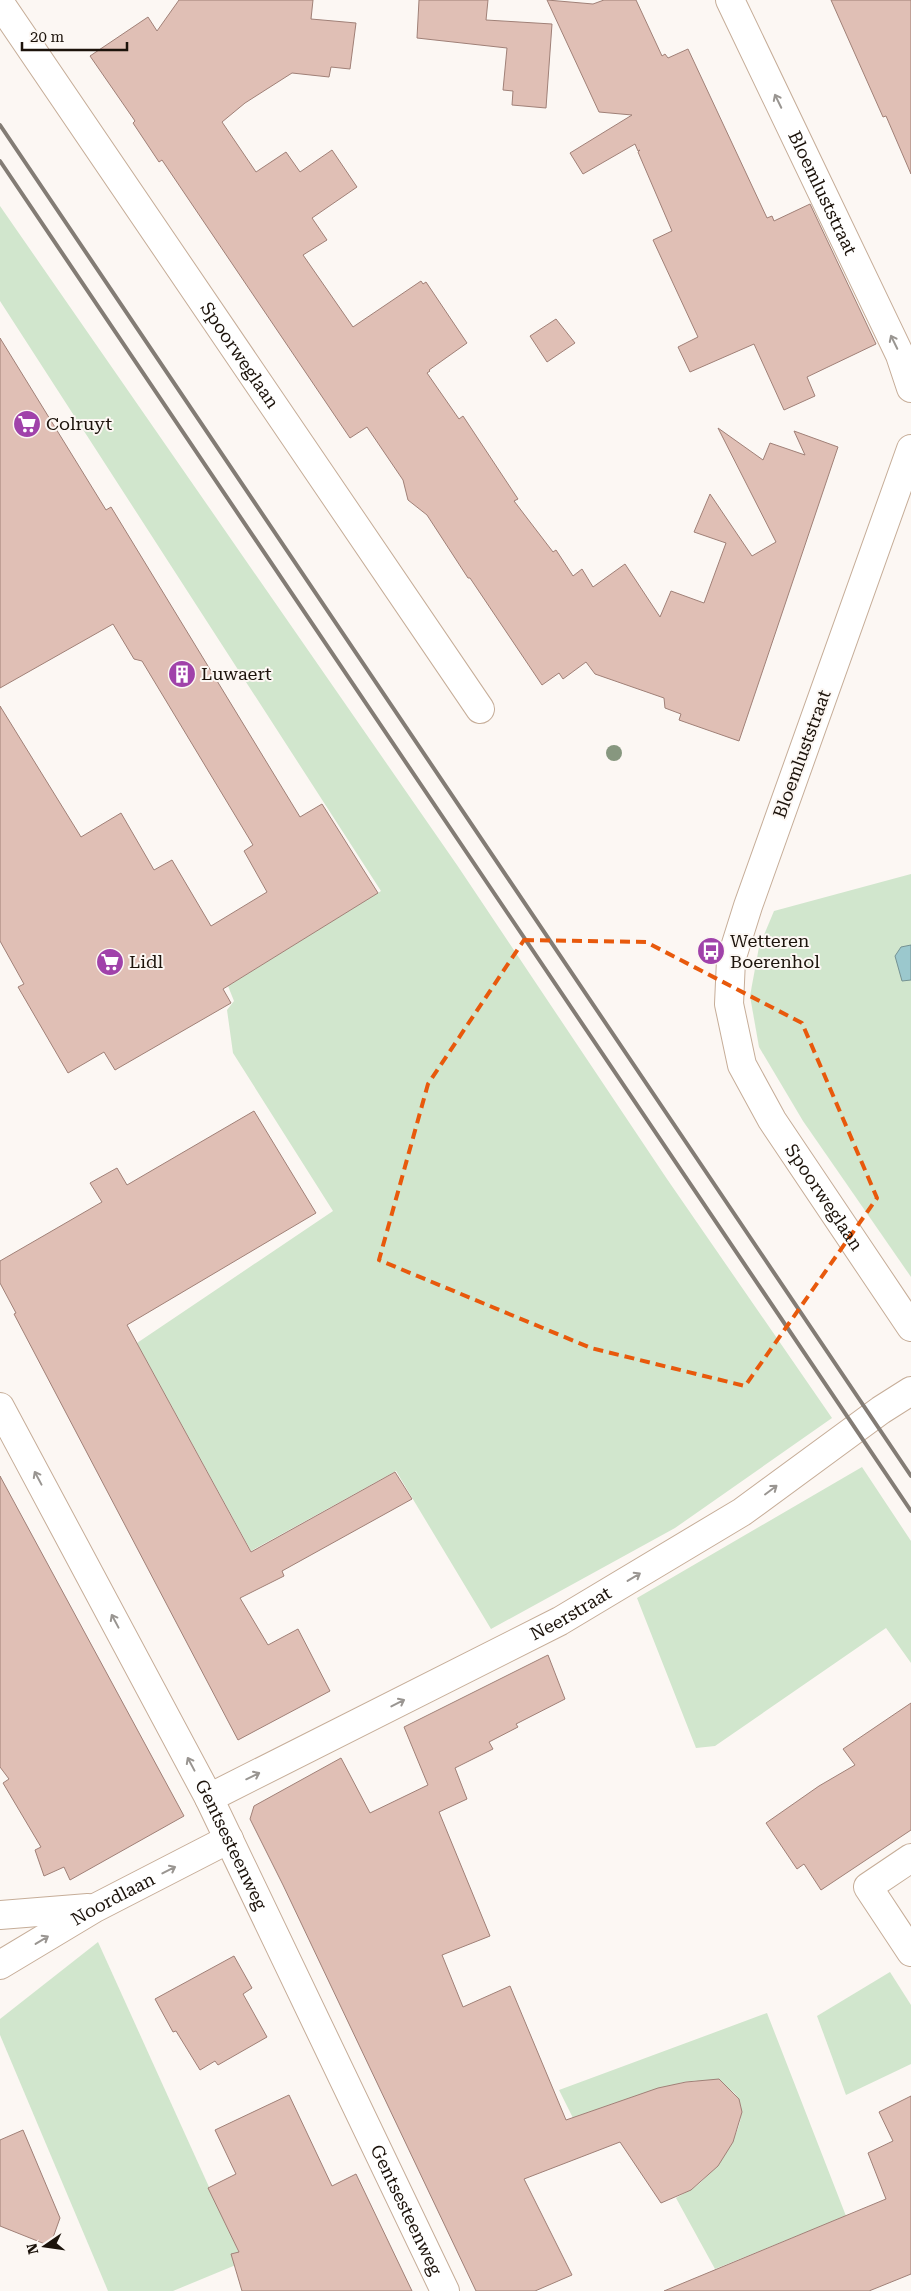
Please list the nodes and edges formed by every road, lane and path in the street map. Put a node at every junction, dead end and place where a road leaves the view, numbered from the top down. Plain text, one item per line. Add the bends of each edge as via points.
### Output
1 (730, 0) edge
2 (0, 2) edge
3 (911, 388) edge
4 (911, 449) edge
5 (480, 709) dead end
6 (742, 1065) joint
7 (911, 1327) edge
8 (911, 1391) edge
9 (0, 1407) edge
10 (209, 1798) junction
11 (229, 1839) junction
12 (911, 1858) edge
13 (95, 1908) junction
14 (0, 1915) edge
15 (911, 1952) edge
16 (0, 1964) edge
17 (445, 2291) edge

3 -> 1 street, Bloemluststraat via 900,355
2 - 5 street, Spoorweglaan
4 - 6 street, Bloemluststraat via 731,960 730,1012
6 - 7 street, Spoorweglaan via 772,1120
10 -> 8 street, Neerstraat via 568,1617 742,1512
10 -> 9 street, Gentsesteenweg
10 - 11 street, Gentsesteenweg
13 -> 11 street, Noordlaan
11 - 17 street, Gentsesteenweg
12 - 15 street via 868,1887
13 - 14 street
16 -> 13 street, Noordlaan

